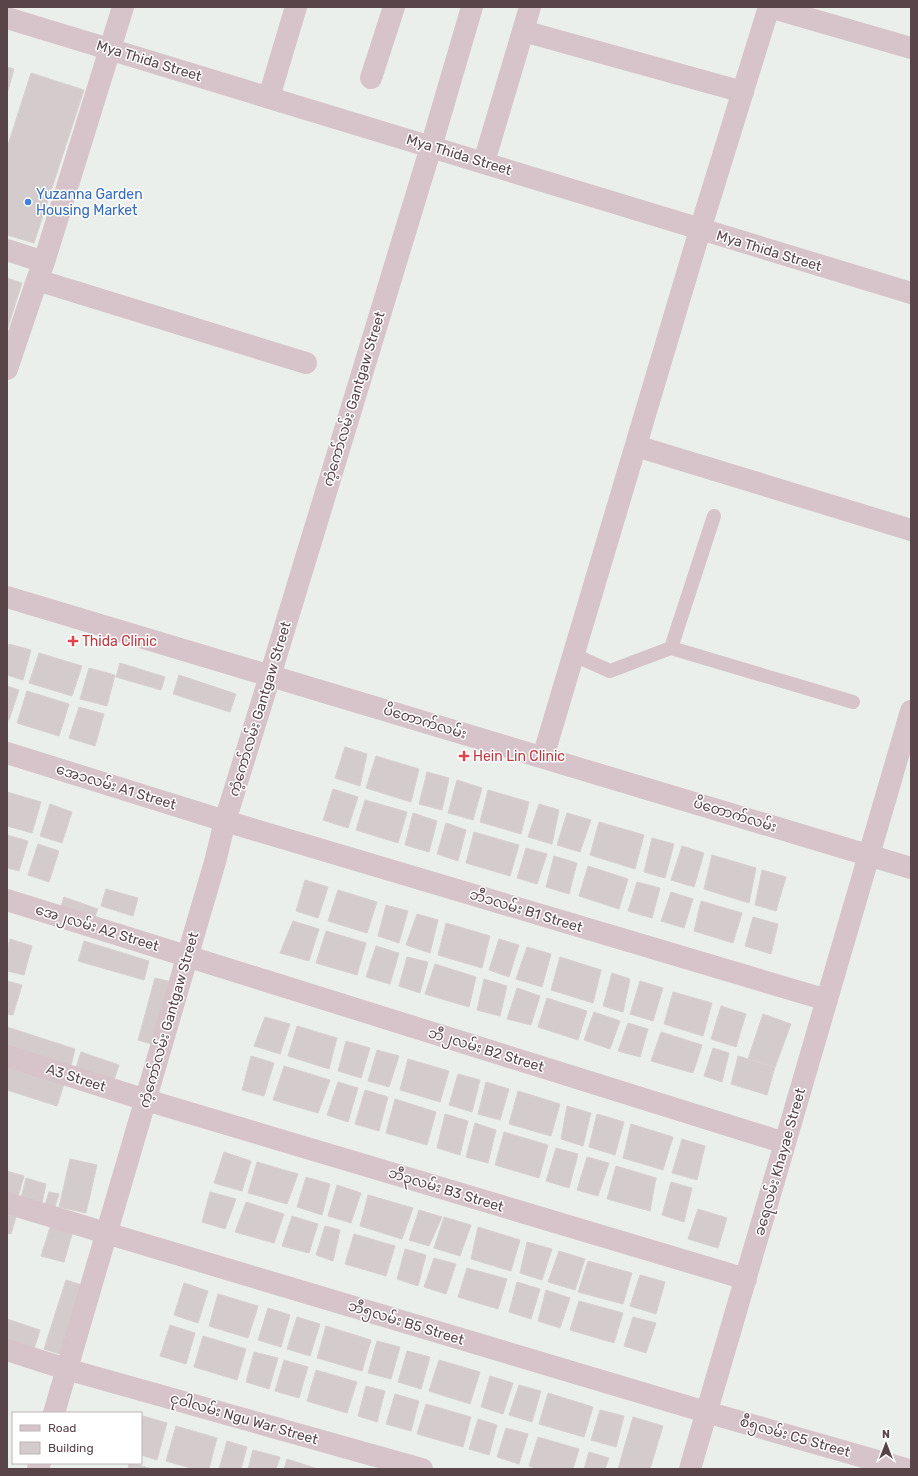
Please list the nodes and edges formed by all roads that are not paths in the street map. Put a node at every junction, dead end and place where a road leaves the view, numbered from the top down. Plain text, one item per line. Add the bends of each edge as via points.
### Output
1 (124, 7) edge
2 (296, 7) edge
3 (394, 7) edge
4 (472, 7) edge
5 (530, 7) edge
6 (769, 7) edge
7 (7, 18) edge
8 (523, 31) junction
9 (911, 48) edge
10 (110, 49) junction
11 (371, 78) dead end
12 (743, 92) junction
13 (269, 97) junction
14 (431, 147) junction
15 (484, 162) junction
16 (700, 230) junction
17 (7, 250) edge
18 (41, 271) junction
19 (911, 293) edge
20 (306, 363) dead end
21 (7, 369) edge
22 (636, 446) junction
23 (714, 516) dead end
24 (911, 530) edge
25 (7, 597) edge
26 (671, 648) junction
27 (574, 655) junction
28 (270, 676) junction
29 (853, 702) dead end
30 (911, 711) edge
31 (7, 754) edge
32 (543, 757) junction
33 (225, 821) junction
34 (870, 855) junction
35 (911, 868) edge
36 (7, 900) edge
37 (188, 957) junction
38 (827, 1000) junction
39 (7, 1056) edge
40 (146, 1100) junction
41 (786, 1143) junction
42 (7, 1203) edge
43 (106, 1234) junction
44 (746, 1279) junction
45 (7, 1350) edge
46 (66, 1369) junction
47 (54, 1412) edge
48 (706, 1412) junction
49 (422, 1469) edge
50 (690, 1469) edge
51 (906, 1469) edge

1 - 10 street
2 - 13 street
3 - 11 street
4 - 14 street, ကံ့ကော်လမ်း Gantgaw Street
5 - 8 street
6 - 9 street
6 - 12 street
7 - 10 street, Mya Thida Street
8 - 12 street
8 - 15 street
10 - 13 street, Mya Thida Street
10 - 18 street
12 - 16 street
13 - 14 street, Mya Thida Street
14 - 15 street, Mya Thida Street
14 - 28 street, ကံ့ကော်လမ်း Gantgaw Street
15 - 16 street, Mya Thida Street
16 - 19 street, Mya Thida Street
16 - 22 street
17 - 18 street
18 - 20 street
18 - 21 street
22 - 24 street
22 - 27 street
23 - 26 lane
25 - 28 street, ပိတောက်လမ်း
26 - 27 lane via 610,671
26 - 29 lane
27 - 32 street
28 - 32 street, ပိတောက်လမ်း
28 - 33 street, ကံ့ကော်လမ်း Gantgaw Street
30 - 34 street, ခရေလမ်း Khayae Street
31 - 33 street, အေ၁လမ်း A1 Street
32 - 34 street, ပိတောက်လမ်း
33 - 37 street, ကံ့ကော်လမ်း Gantgaw Street
33 - 38 street, ဘီ၁လမ်း B1 Street
34 - 35 street, ပိတောက်လမ်း
34 - 38 street, ခရေလမ်း Khayae Street
36 - 37 street, အေ၂လမ်း A2 Street
37 - 40 street, ကံ့ကော်လမ်း Gantgaw Street
37 - 41 street, ဘီ၂လမ်း B2 Street
38 - 41 street, ခရေလမ်း Khayae Street
39 - 40 street, A3 Street
40 - 43 street, ကံ့ကော်လမ်း Gantgaw Street
40 - 44 street, ဘီ၃လမ်း B3 Street
41 - 44 street, ခရေလမ်း Khayae Street
42 - 43 street, ဘီ၅လမ်း B5 Street
43 - 46 street, ကံ့ကော်လမ်း Gantgaw Street
43 - 48 street, ဘီ၅လမ်း B5 Street
44 - 48 street, ခရေလမ်း Khayae Street
45 - 46 street, ငုဝါလမ်း Ngu War Street
46 - 47 street, ကံ့ကော်လမ်း Gantgaw Street
46 - 49 street, ငုဝါလမ်း Ngu War Street
48 - 50 street, ခရေလမ်း Khayae Street
48 - 51 street, စီ၅လမ်း C5 Street

